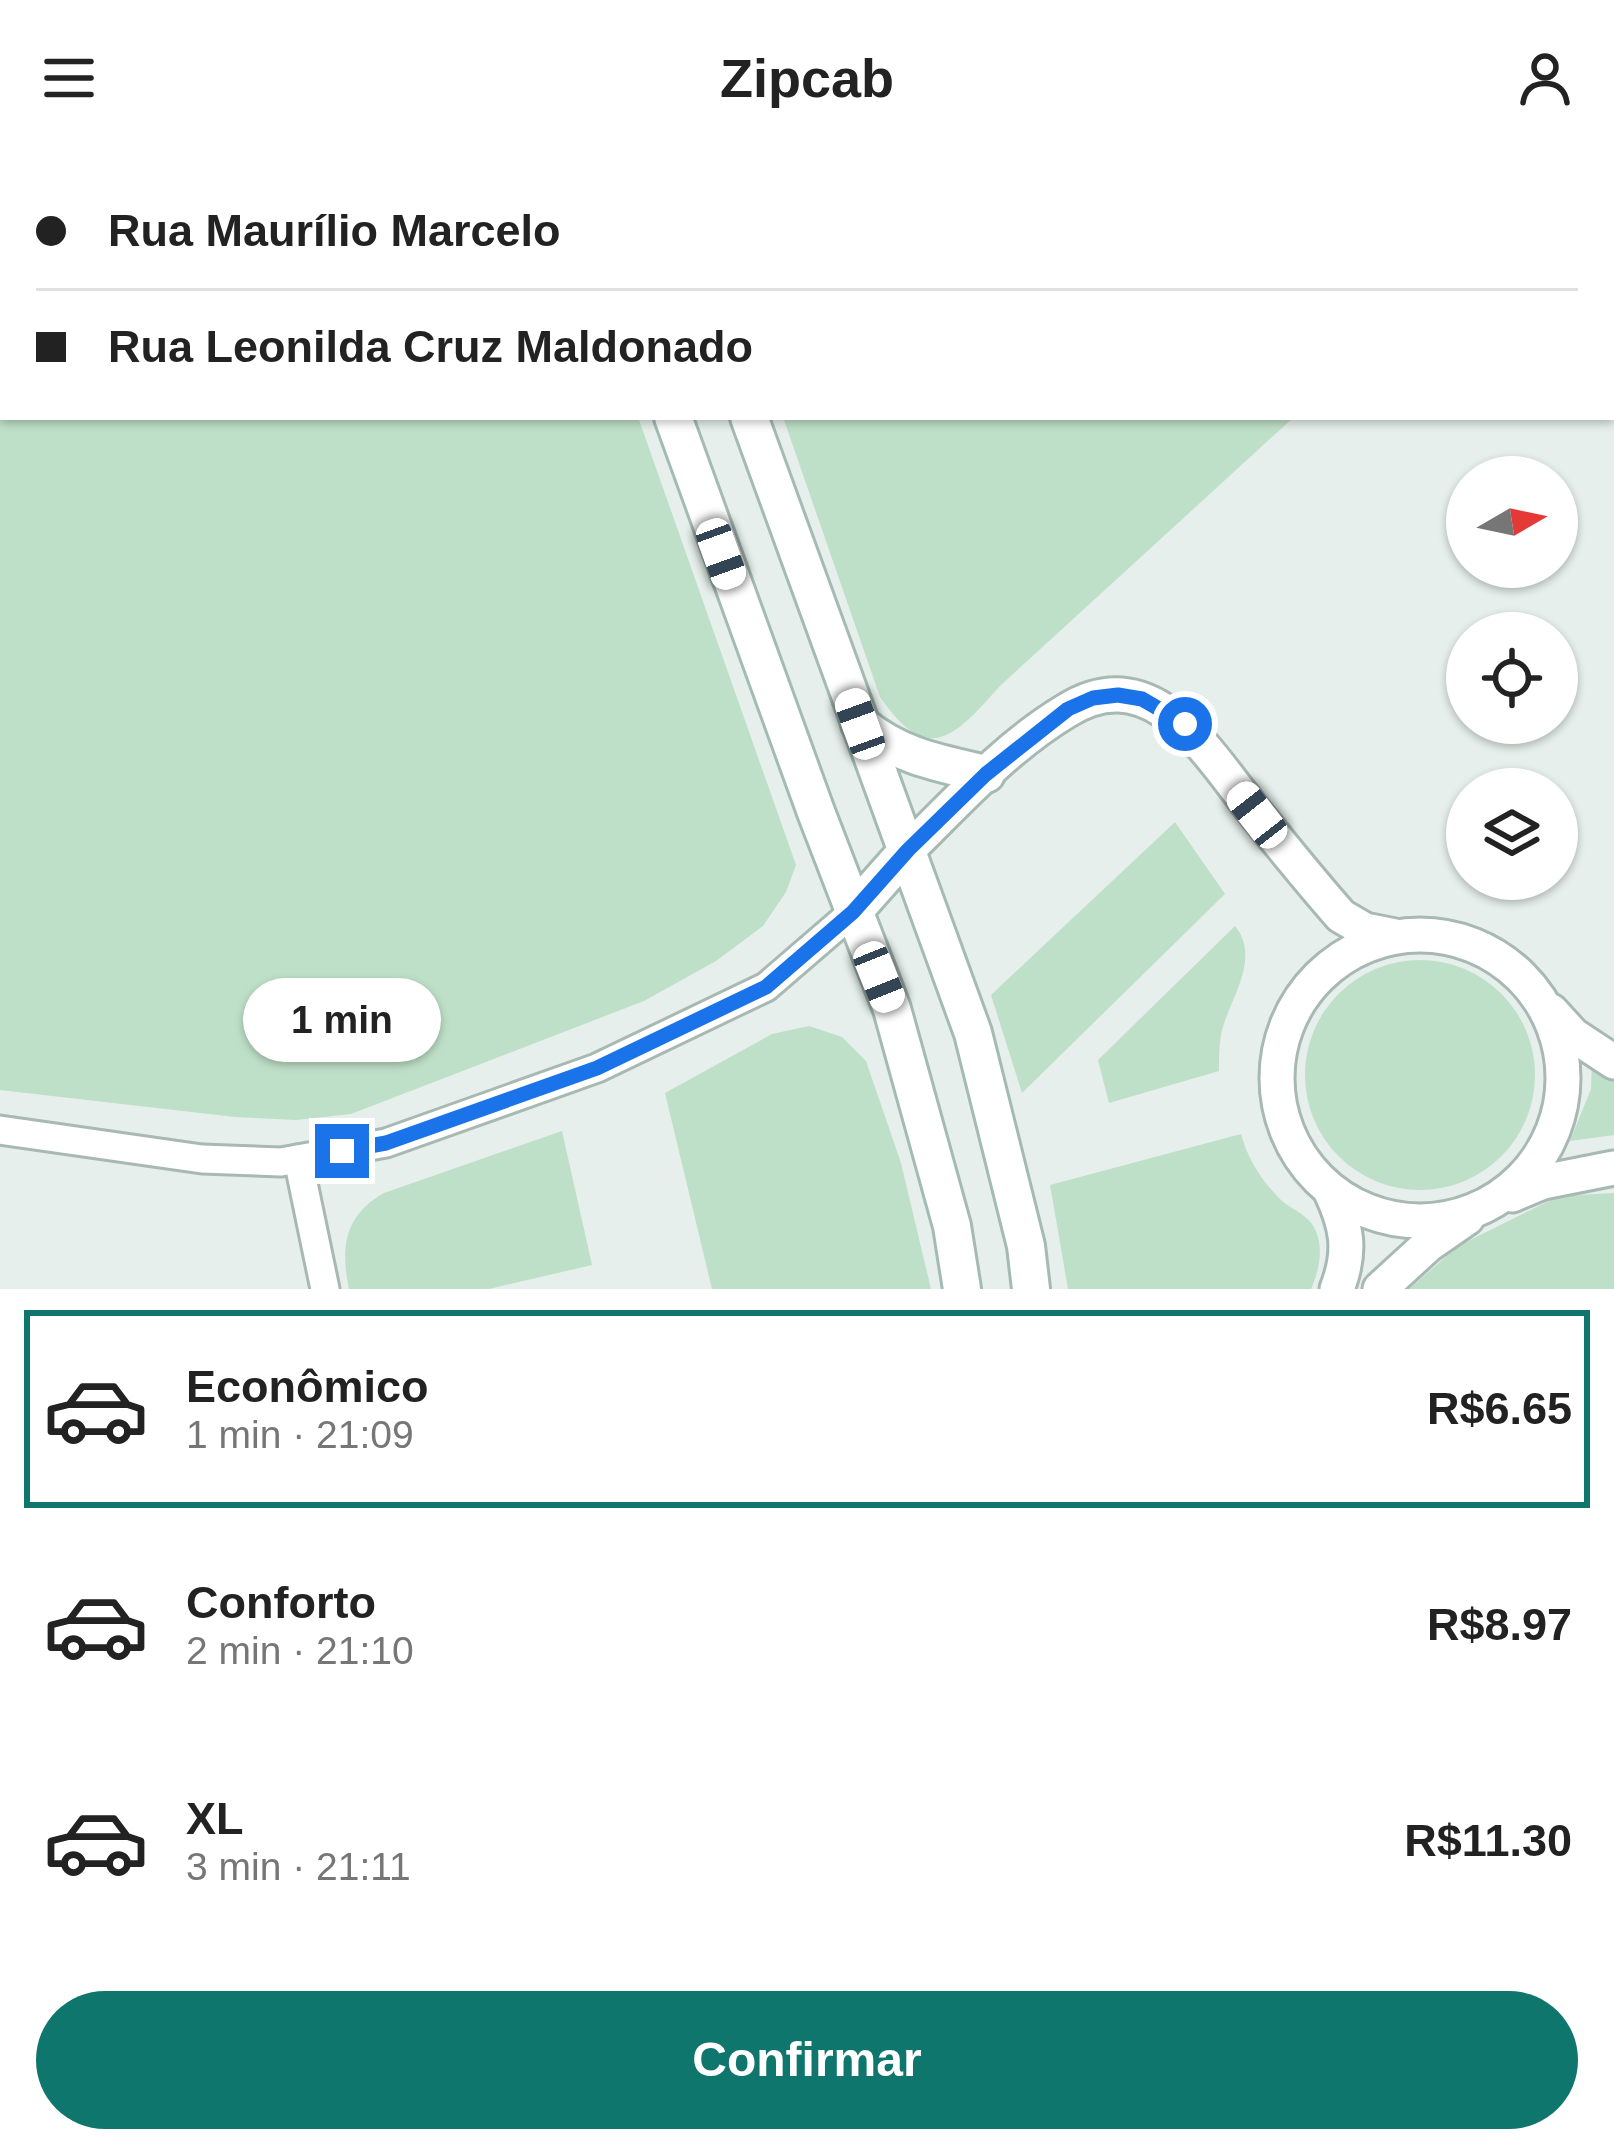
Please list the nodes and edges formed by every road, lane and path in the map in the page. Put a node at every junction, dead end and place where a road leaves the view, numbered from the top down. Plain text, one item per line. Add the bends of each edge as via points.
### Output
1 (674, 420) edge
2 (750, 420) edge
3 (860, 724) junction
4 (986, 774) junction
5 (908, 850) junction
6 (853, 912) junction
7 (1396, 937) junction
8 (1536, 996) junction
9 (1614, 1062) edge
10 (0, 1130) edge
11 (298, 1159) junction
12 (1614, 1168) edge
13 (1329, 1189) junction
14 (1485, 1206) junction
15 (325, 1289) edge
16 (962, 1289) edge
17 (1031, 1289) edge
18 (1337, 1289) edge
19 (1380, 1289) edge

1 - 6 main road
2 - 3 main road
3 - 4 main road via 885,746 920,760
3 - 5 main road
4 - 5 street
4 - 7 street via 1068,709 1093,698 1142,699 1185,724 1341,916
5 - 6 main road
5 - 17 main road via 973,1033
6 - 11 street via 766,987 597,1068 386,1143
6 - 16 main road via 892,1010
7 - 8 street via 1475,946
7 - 13 street via 1324,972 1282,1041 1283,1122
8 - 9 street
8 - 14 street via 1558,1045 1561,1100 1535,1162
10 - 11 street via 202,1160
11 - 15 street
12 - 14 street via 1543,1182
13 - 14 street via 1404,1221
13 - 18 street via 1348,1235
14 - 19 street

